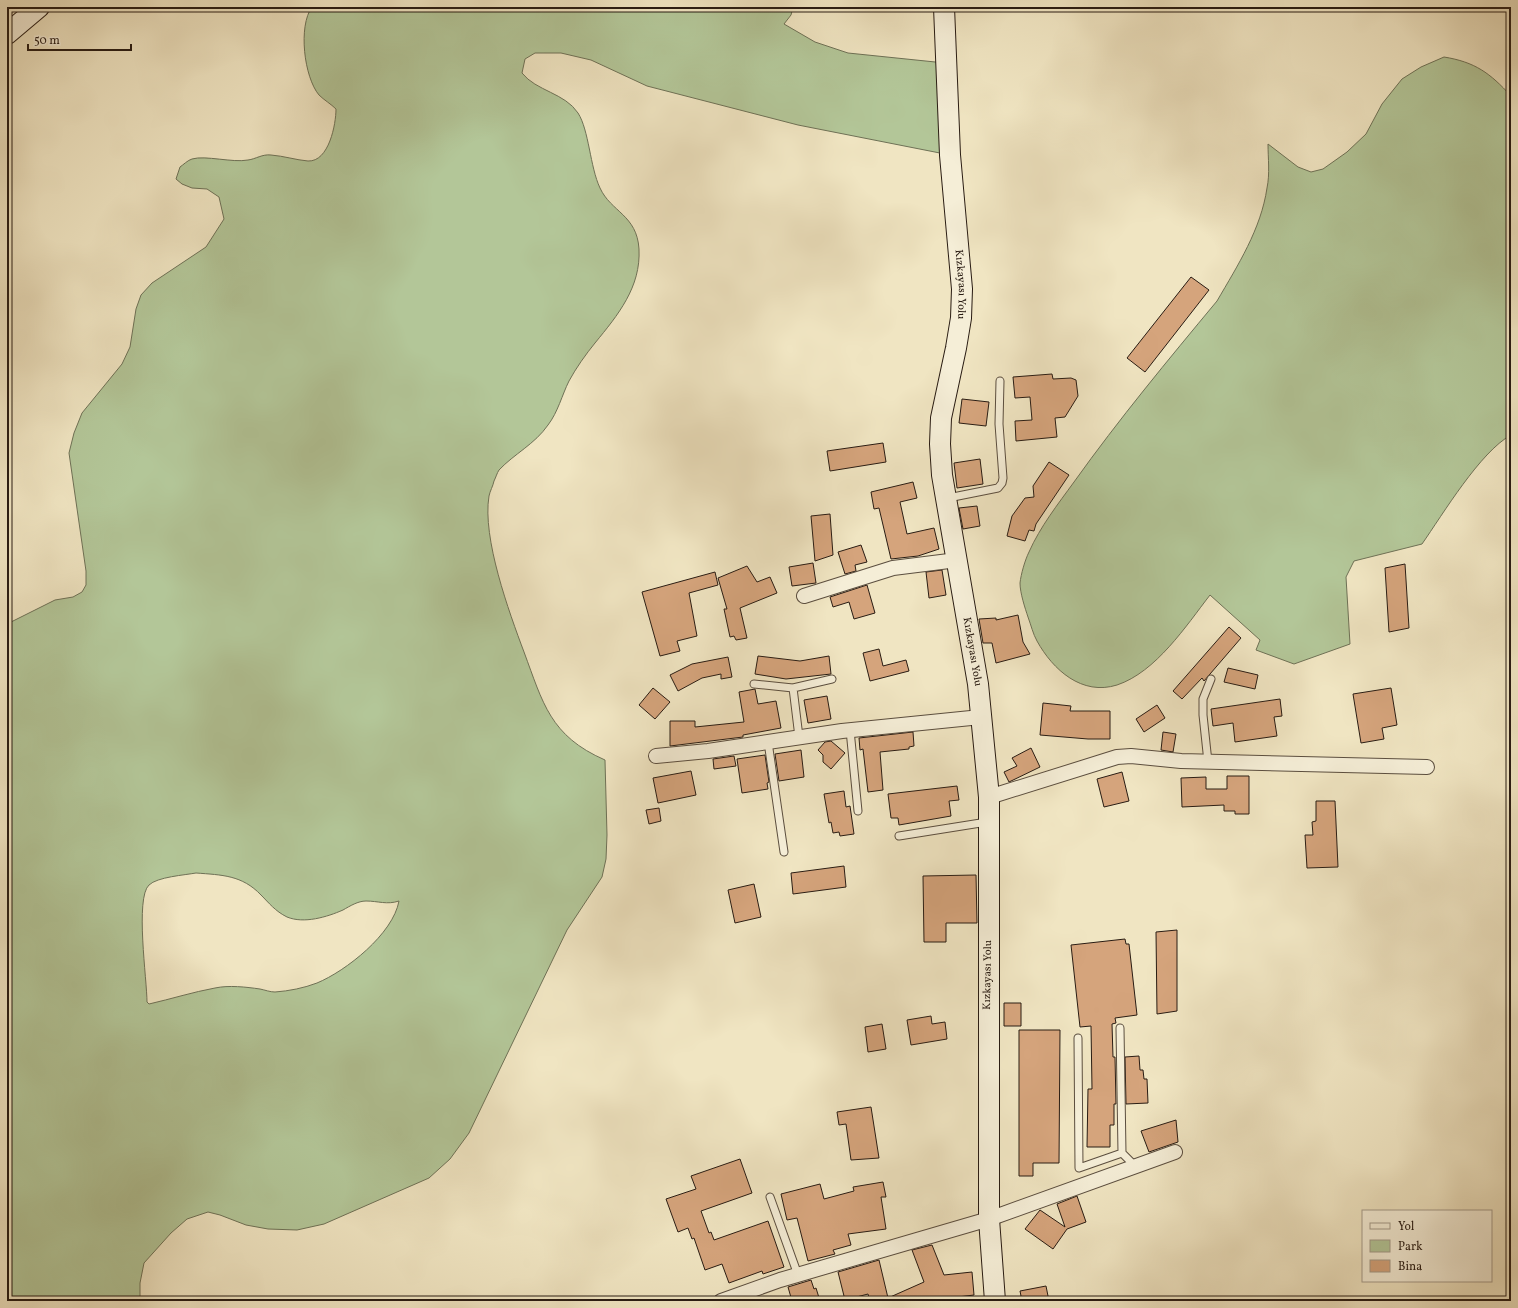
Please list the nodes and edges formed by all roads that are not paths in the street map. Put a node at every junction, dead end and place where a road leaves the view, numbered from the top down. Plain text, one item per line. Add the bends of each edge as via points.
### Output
1 (39, 7) edge
2 (944, 7) edge
3 (7, 34) edge
4 (1000, 381) dead end
5 (946, 498) junction
6 (957, 560) junction
7 (804, 596) dead end
8 (832, 679) dead end
9 (1211, 680) dead end
10 (754, 684) dead end
11 (793, 688) junction
12 (981, 717) junction
13 (850, 730) junction
14 (799, 737) junction
15 (768, 742) junction
16 (656, 756) dead end
17 (1208, 762) junction
18 (1427, 767) dead end
19 (989, 797) junction
20 (858, 811) dead end
21 (989, 822) junction
22 (899, 836) dead end
23 (784, 852) dead end
24 (1120, 1028) dead end
25 (1078, 1038) dead end
26 (1175, 1152) dead end
27 (1122, 1153) junction
28 (1135, 1166) junction
29 (770, 1197) dead end
30 (988, 1219) junction
31 (798, 1275) junction
32 (722, 1301) edge
33 (995, 1301) edge

1 - 3 street
2 - 5 street, Kızkayası Yolu via 950,155 962,289 961,318 941,418 940,444
4 - 5 lane via 1002,483 998,488
5 - 6 street, Kızkayası Yolu
6 - 7 street via 893,568
6 - 12 street, Kızkayası Yolu via 971,633
8 - 11 lane
9 - 17 lane via 1203,699
10 - 11 lane
11 - 14 lane
12 - 13 street
12 - 19 street, Kızkayası Yolu
13 - 14 street
13 - 20 lane
14 - 15 street
15 - 16 street
15 - 23 lane
17 - 18 street
17 - 19 street via 1117,757
19 - 21 street, Kızkayası Yolu
21 - 22 lane
21 - 30 street, Kızkayası Yolu
24 - 27 lane
25 - 27 lane via 1079,1168
26 - 28 street
27 - 28 lane
28 - 30 street
29 - 31 lane
30 - 31 street
30 - 33 street, Kızkayası Yolu
31 - 32 street

